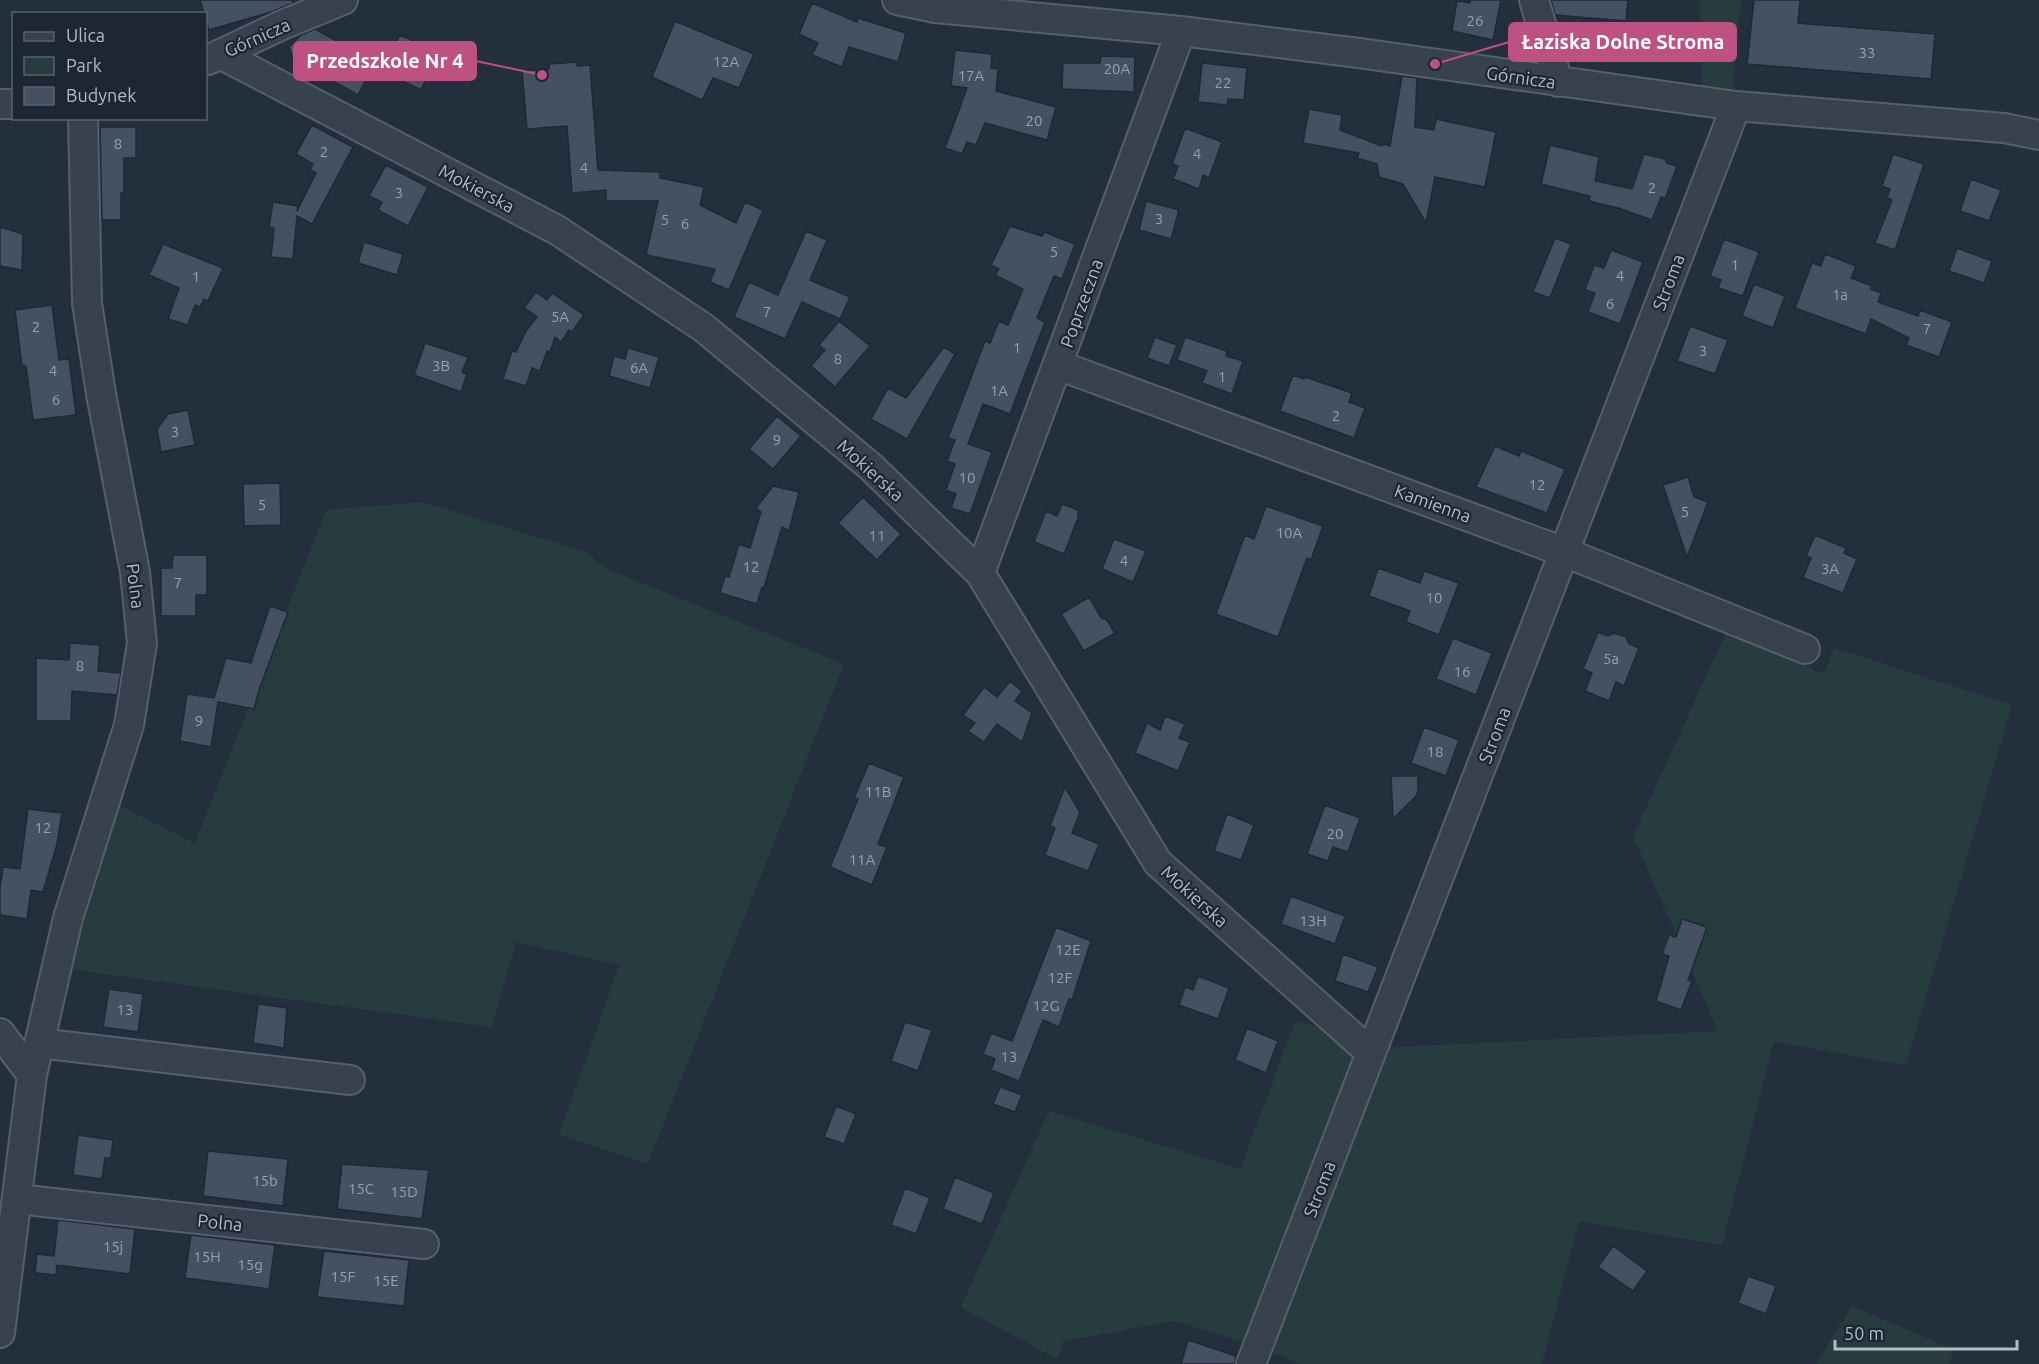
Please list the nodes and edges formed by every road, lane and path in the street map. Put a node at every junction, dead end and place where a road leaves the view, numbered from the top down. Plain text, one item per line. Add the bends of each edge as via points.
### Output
1 (343, 0) edge
2 (897, 0) edge
3 (1534, 0) edge
4 (1181, 31) junction
5 (213, 58) edge
6 (1558, 82) junction
7 (1736, 106) junction
8 (83, 120) edge
9 (2039, 135) edge
10 (1058, 365) junction
11 (1564, 552) junction
12 (980, 573) junction
13 (1805, 649) dead end
14 (0, 1033) edge
15 (39, 1043) junction
16 (1371, 1053) junction
17 (32, 1075) junction
18 (350, 1080) dead end
19 (17, 1199) junction
20 (424, 1244) dead end
21 (0, 1333) edge
22 (1251, 1364) edge

1 - 5 street, Górnicza
2 - 4 street, Górnicza via 935,8
3 - 6 street
4 - 6 street, Górnicza
4 - 10 street, Poprzeczna
5 - 12 street, Mokierska via 557,230 704,328 871,468
6 - 7 street, Górnicza
7 - 9 street, Górnicza via 2004,128
7 - 11 street, Stroma
8 - 15 street, Polna via 87,303 135,572 142,643 129,725 68,918
10 - 11 street, Kamienna
10 - 12 street, Poprzeczna
11 - 13 street, Kamienna
11 - 16 street, Stroma
12 - 16 street, Mokierska via 1158,863
14 - 17 street
15 - 17 street, Polna
15 - 18 street
16 - 22 street, Stroma
17 - 19 street, Polna
19 - 20 street, Polna
19 - 21 street, Polna

